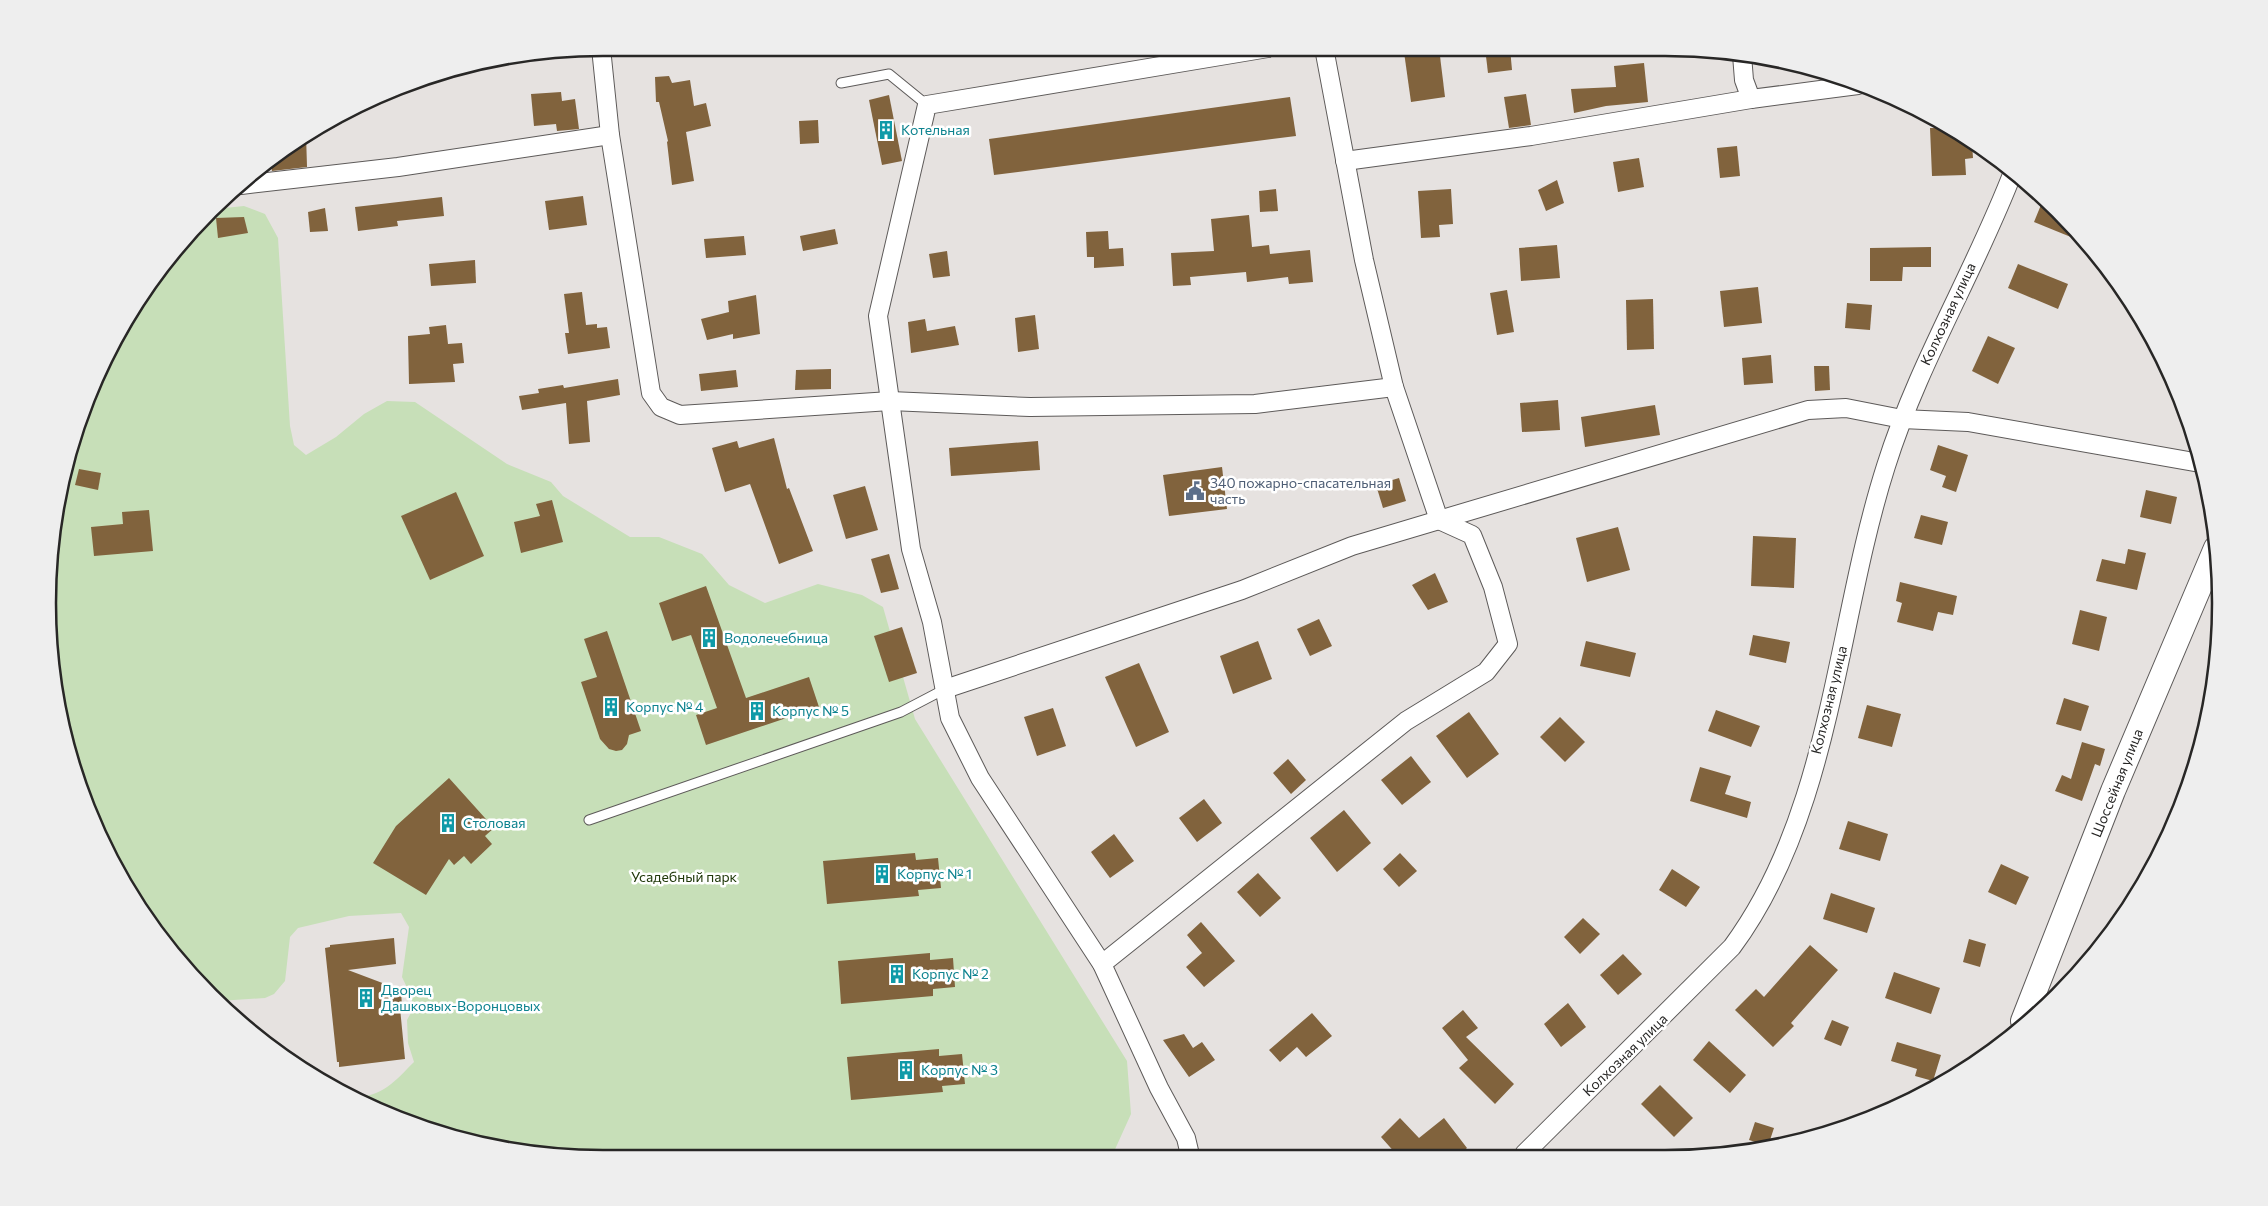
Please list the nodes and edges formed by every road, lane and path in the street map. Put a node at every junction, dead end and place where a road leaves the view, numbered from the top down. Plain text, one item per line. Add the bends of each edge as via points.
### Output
1 (602, 56) edge
2 (1221, 56) edge
3 (1325, 56) edge
4 (1743, 62) edge
5 (841, 83) dead end
6 (1845, 87) edge
7 (1751, 99) junction
8 (928, 106) junction
9 (610, 135) junction
10 (1345, 162) junction
11 (2010, 179) edge
12 (253, 184) edge
13 (1394, 387) junction
14 (890, 401) junction
15 (1902, 419) junction
16 (2193, 462) edge
17 (1439, 520) junction
18 (2210, 561) edge
19 (945, 689) junction
20 (589, 820) dead end
21 (1102, 964) junction
22 (2026, 1013) edge
23 (1189, 1150) edge
24 (1528, 1150) edge

1 - 9 street
2 - 8 street
3 - 10 street
4 - 7 street via 1744,80
5 - 8 lane via 889,74
6 - 7 street
7 - 10 street via 1532,136
8 - 14 street via 878,316
9 - 12 street via 398,167
9 - 14 street via 651,394 661,407 680,415
10 - 13 street
11 - 15 street, Колхозная улица
13 - 14 street via 1255,404 1030,407
13 - 17 street
14 - 19 street via 911,550 932,622
15 - 16 street via 1968,422
15 - 17 street via 1846,408 1808,410
15 - 24 street, Колхозная улица via 1873,507 1846,636 1798,820 1765,896 1732,947
17 - 19 street via 1352,546 1242,590
17 - 21 street via 1472,535 1493,587 1508,644 1486,672 1406,721
18 - 22 street, Шоссейная улица via 2113,791
19 - 20 lane via 901,712
19 - 21 street via 950,718 980,778
21 - 23 street via 1159,1088 1186,1138

